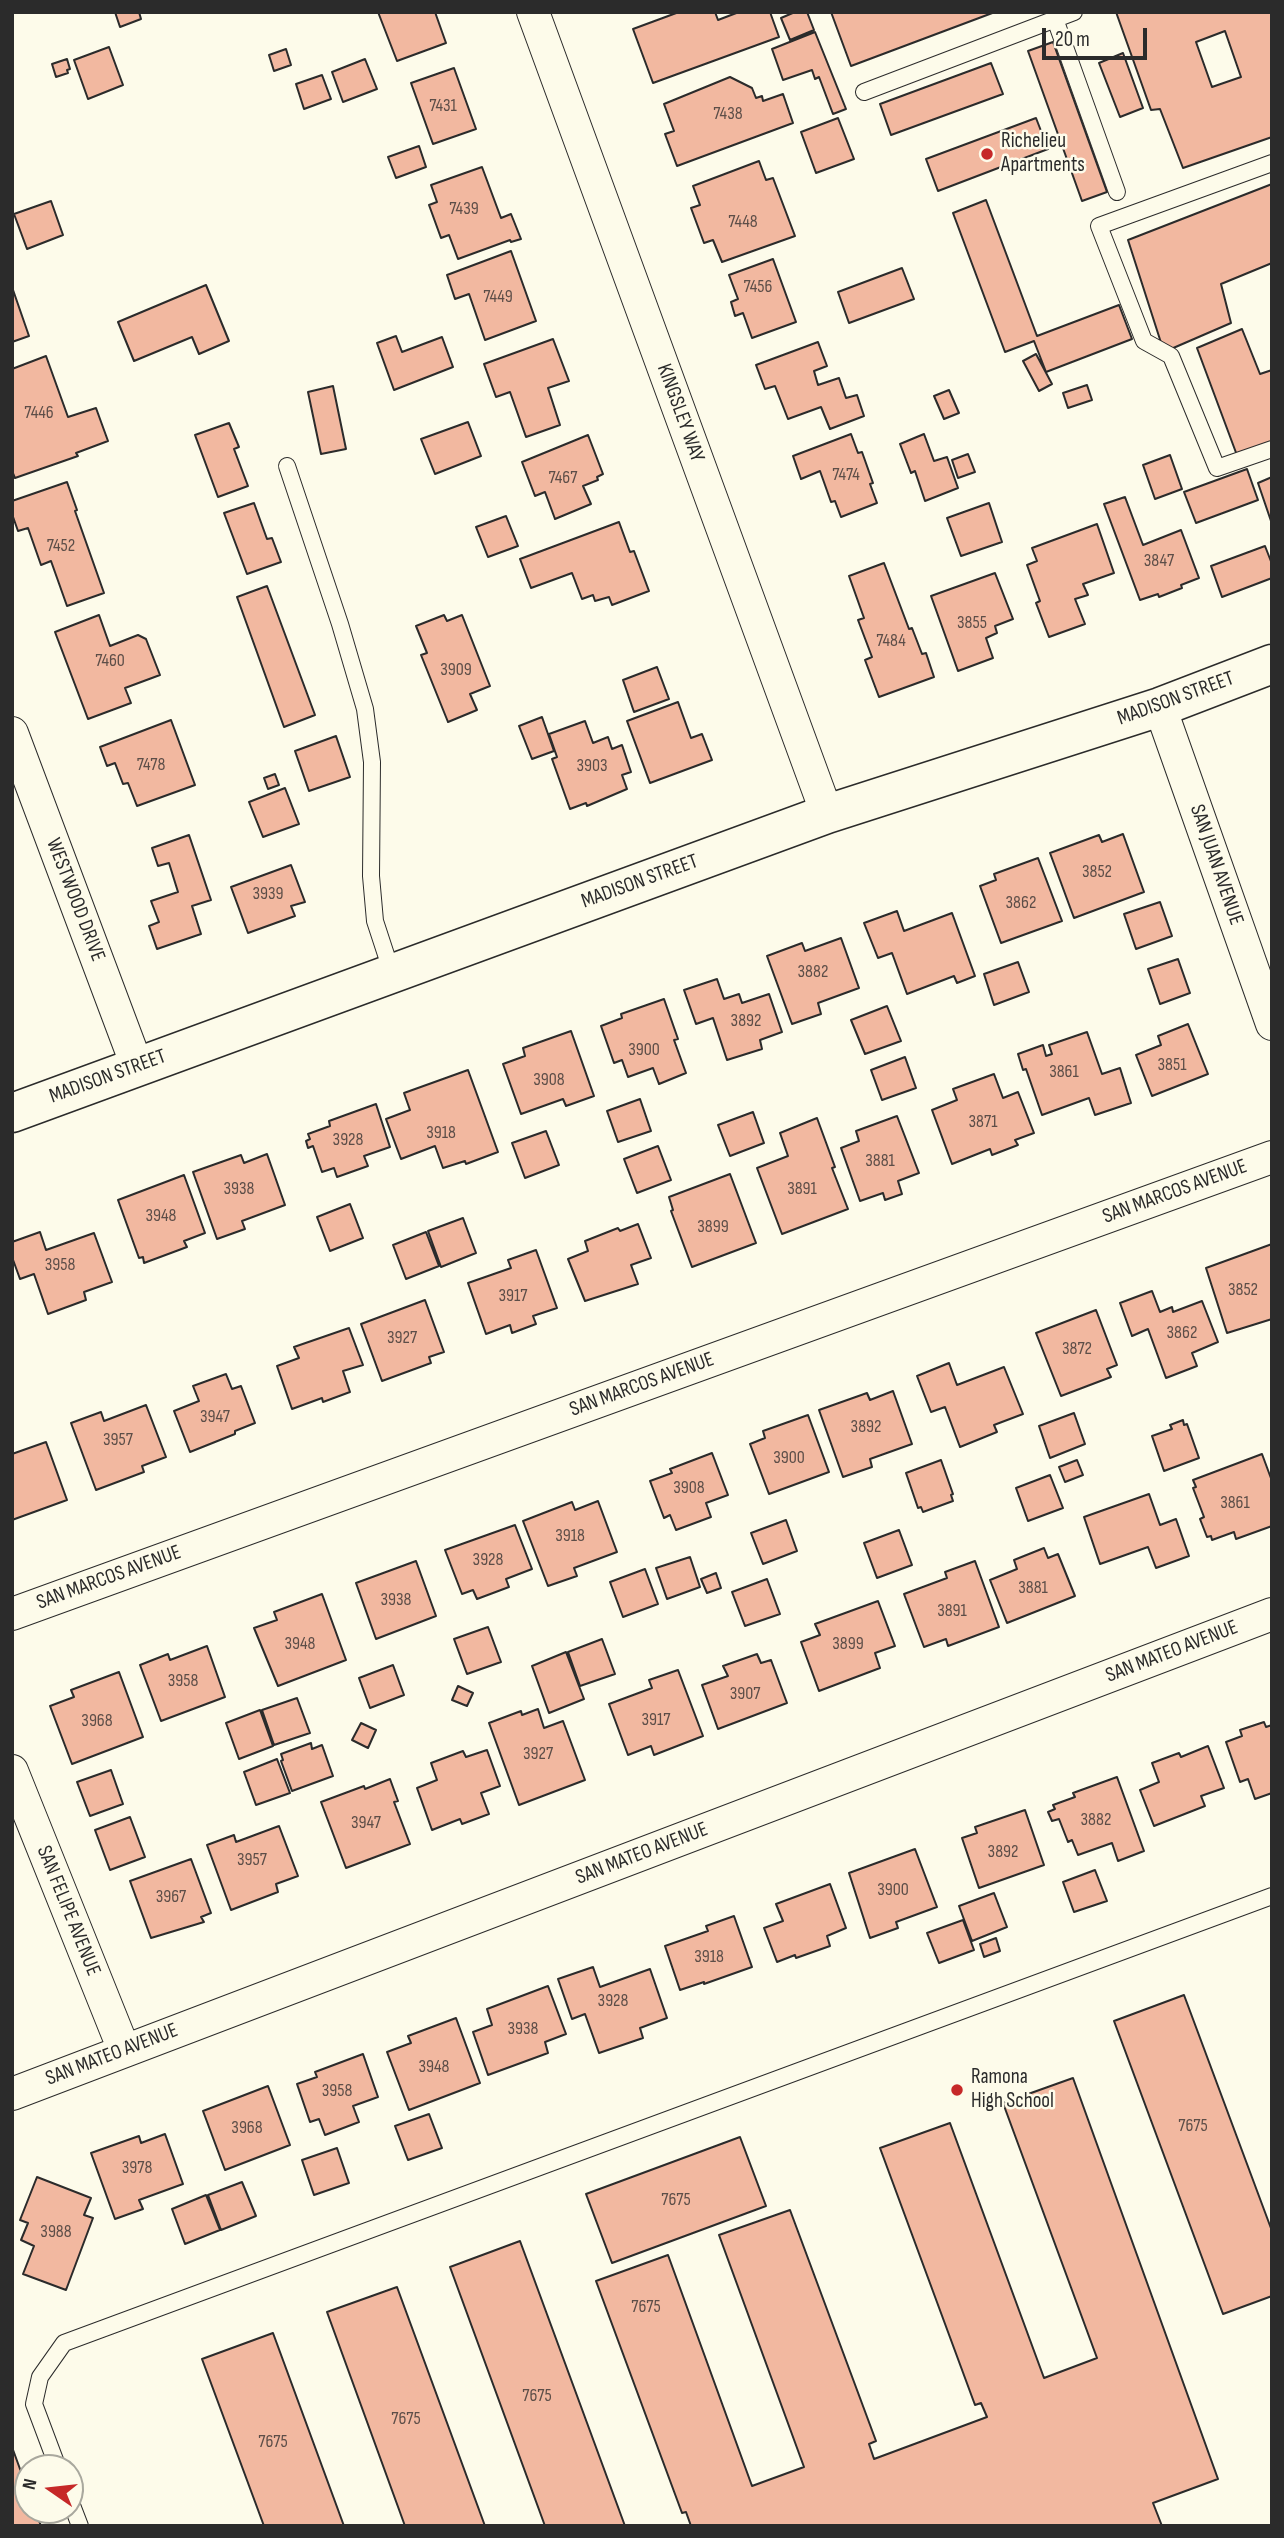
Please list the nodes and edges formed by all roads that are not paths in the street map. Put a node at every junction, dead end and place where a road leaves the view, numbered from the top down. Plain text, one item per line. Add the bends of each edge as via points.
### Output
1 (533, 12) edge
2 (1074, 12) edge
3 (1055, 19) junction
4 (864, 92) dead end
5 (1272, 163) edge
6 (1117, 192) dead end
7 (1272, 449) edge
8 (287, 466) dead end
9 (1272, 664) edge
10 (1160, 707) junction
11 (12, 733) edge
12 (827, 814) junction
13 (392, 973) junction
14 (1272, 1024) edge
15 (137, 1066) junction
16 (12, 1113) edge
17 (1272, 1157) edge
18 (12, 1614) edge
19 (1272, 1614) edge
20 (12, 1771) edge
21 (1272, 1896) edge
22 (124, 2050) junction
23 (12, 2094) edge
24 (53, 2454) edge

1 - 12 street, KINGSLEY WAY
2 - 3 lane
3 - 4 lane
3 - 6 lane
5 - 7 lane via 1099,226 1144,341 1171,356 1217,468
8 - 13 lane via 365,709 373,762 375,921
9 - 10 main road, MADISON STREET
10 - 12 main road, MADISON STREET
10 - 14 street, SAN JUAN AVENUE
11 - 15 street, WESTWOOD DRIVE
12 - 13 main road, MADISON STREET
13 - 15 main road, MADISON STREET
15 - 16 main road, MADISON STREET
17 - 18 street, SAN MARCOS AVENUE
19 - 22 street, SAN MATEO AVENUE
20 - 22 street, SAN FELIPE AVENUE
21 - 24 lane via 64,2343 40,2377 34,2404
22 - 23 street, SAN MATEO AVENUE

